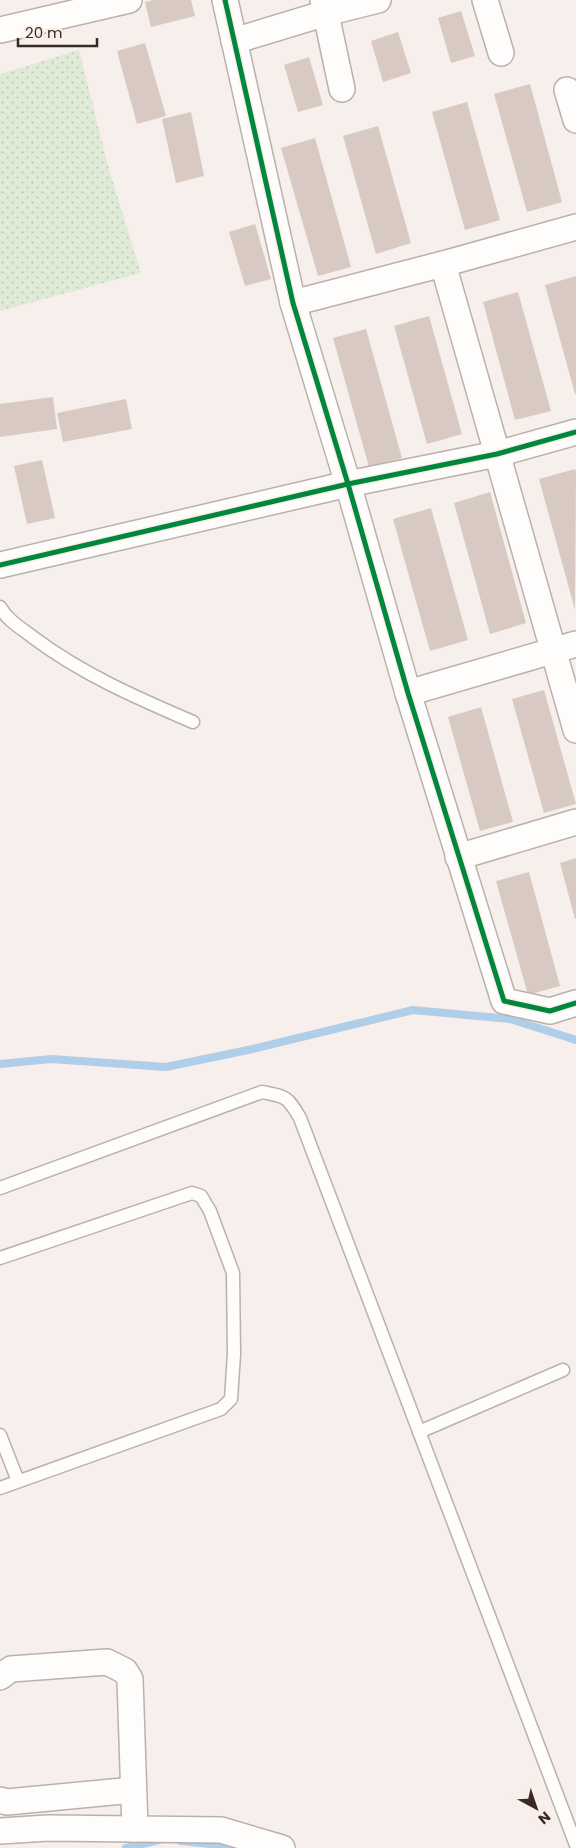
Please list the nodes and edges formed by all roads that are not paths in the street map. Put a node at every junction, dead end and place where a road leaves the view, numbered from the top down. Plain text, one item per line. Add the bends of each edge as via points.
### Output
1 (129, 0) edge
2 (225, 0) edge
3 (378, 0) edge
4 (485, 0) edge
5 (324, 6) edge
6 (0, 30) edge
7 (234, 40) junction
8 (501, 53) dead end
9 (342, 89) dead end
10 (567, 90) dead end
11 (576, 120) edge
12 (576, 227) edge
13 (443, 264) junction
14 (293, 303) junction
15 (576, 432) edge
16 (497, 454) junction
17 (348, 484) junction
18 (0, 565) edge
19 (0, 607) edge
20 (565, 647) edge
21 (408, 693) junction
22 (192, 722) dead end
23 (576, 730) edge
24 (576, 822) edge
25 (458, 858) junction
26 (576, 1003) edge
27 (0, 1188) edge
28 (0, 1258) edge
29 (563, 1370) dead end
30 (419, 1432) junction
31 (0, 1435) edge
32 (18, 1481) junction
33 (0, 1488) edge
34 (0, 1677) edge
35 (133, 1790) junction
36 (0, 1800) edge
37 (134, 1829) junction
38 (0, 1830) edge
39 (576, 1844) edge
40 (282, 1848) edge

1 - 6 street
2 - 7 street
3 - 5 street
4 - 8 street
5 - 7 street
5 - 9 street
7 - 14 street
10 - 11 street
12 - 13 street
13 - 14 street
13 - 16 street
14 - 17 street
15 - 16 street
16 - 17 street
16 - 20 street
17 - 18 street
17 - 21 street
19 - 22 lane via 6,618 52,651 108,684
20 - 21 street
20 - 23 street
21 - 25 street
24 - 25 street
25 - 26 street via 504,1001 550,1011
27 - 30 lane via 262,1092 284,1096 300,1118
28 - 32 lane via 192,1193 201,1196 210,1211 233,1272 231,1399 221,1409
29 - 30 lane
30 - 39 lane
31 - 32 lane
32 - 33 lane
34 - 35 street via 11,1669 107,1662 125,1671 130,1679
35 - 36 street via 7,1802
35 - 37 street
37 - 38 street
37 - 40 street via 221,1830

